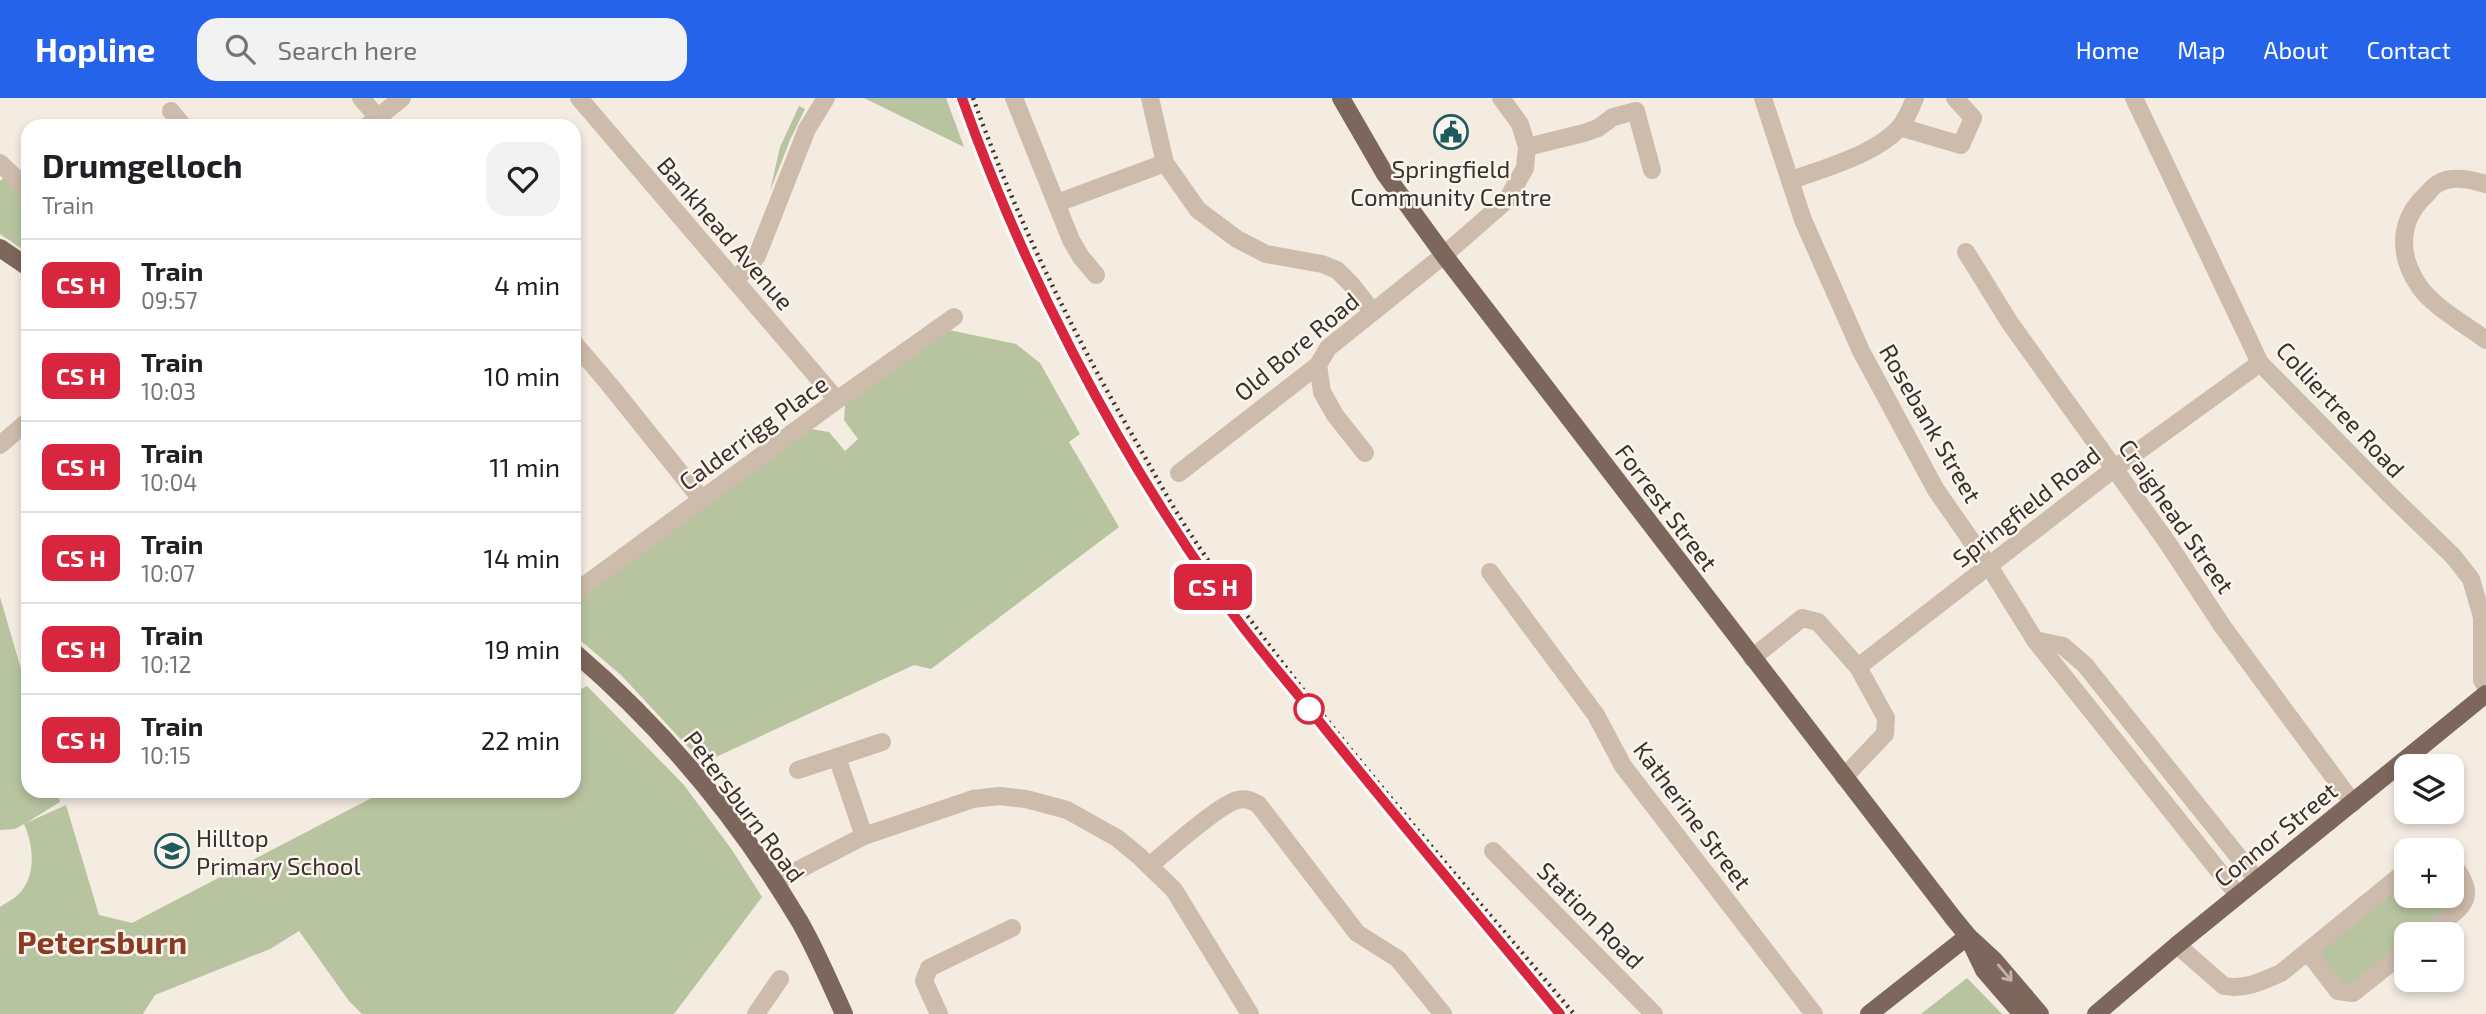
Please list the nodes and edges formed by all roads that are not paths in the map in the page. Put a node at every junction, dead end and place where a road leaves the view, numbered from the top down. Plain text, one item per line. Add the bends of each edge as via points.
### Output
1 (361, 98) edge
2 (401, 98) edge
3 (579, 98) edge
4 (826, 98) edge
5 (1014, 98) edge
6 (1150, 98) edge
7 (1341, 98) edge
8 (1501, 98) edge
9 (1763, 98) edge
10 (1914, 98) edge
11 (1955, 98) edge
12 (2134, 98) edge
13 (170, 111) dead end
14 (177, 119) edge
15 (374, 119) edge
16 (381, 119) edge
17 (1900, 127) junction
18 (1527, 147) junction
19 (0, 163) edge
20 (1165, 163) junction
21 (1652, 170) dead end
22 (1790, 181) junction
23 (21, 183) edge
24 (2486, 184) edge
25 (1057, 203) junction
26 (0, 248) edge
27 (1966, 252) dead end
28 (1444, 256) junction
29 (21, 262) edge
30 (1096, 275) dead end
31 (735, 281) junction
32 (1373, 312) junction
33 (954, 317) dead end
34 (2486, 340) edge
35 (581, 351) edge
36 (2260, 363) junction
37 (1318, 365) junction
38 (837, 400) junction
39 (21, 427) edge
40 (0, 445) edge
41 (1364, 453) dead end
42 (2115, 468) junction
43 (1179, 472) dead end
44 (702, 500) junction
45 (1989, 566) junction
46 (1490, 572) dead end
47 (2479, 579) edge
48 (581, 587) edge
49 (2035, 639) junction
50 (581, 658) edge
51 (1752, 658) junction
52 (1858, 667) junction
53 (2486, 687) edge
54 (2486, 694) edge
55 (882, 743) dead end
56 (837, 757) junction
57 (798, 770) dead end
58 (1844, 777) junction
59 (2353, 803) junction
60 (864, 836) junction
61 (1493, 851) dead end
62 (1149, 866) junction
63 (2464, 879) edge
64 (2258, 880) junction
65 (2394, 881) edge
66 (775, 882) junction
67 (2486, 887) edge
68 (2468, 890) junction
69 (2238, 895) junction
70 (2441, 922) edge
71 (1012, 928) dead end
72 (1968, 936) junction
73 (2177, 945) junction
74 (2308, 952) junction
75 (2394, 961) edge
76 (780, 979) dead end
77 (756, 1014) edge
78 (844, 1014) edge
79 (939, 1014) edge
80 (1250, 1014) edge
81 (1443, 1014) edge
82 (1654, 1014) edge
83 (1814, 1014) edge
84 (1869, 1014) edge
85 (2022, 1014) edge
86 (2040, 1014) edge
87 (2096, 1014) edge

1 - 15 street
2 - 16 street
3 - 31 street, Bankhead Avenue
4 - 31 street via 807,129 757,256
5 - 25 street
6 - 20 street
7 - 28 main road, Forrest Street via 1385,174
8 - 18 street via 1520,124
9 - 22 street, Rosebank Street
10 - 17 street
11 - 17 street via 1973,118 1961,145
12 - 36 street, Colliertree Road
13 - 14 street
17 - 22 street via 1859,154
18 - 21 street via 1584,133 1636,111
18 - 28 street, Old Bore Road via 1525,168 1507,200
19 - 23 street
20 - 25 street
20 - 32 street via 1198,210 1237,239 1266,254 1337,270
22 - 45 street, Rosebank Street via 1861,351 1929,478
24 - 34 street via 2459,178 2439,182 2413,207 2404,233 2406,261 2419,287
25 - 30 street via 1070,240
26 - 29 main road
27 - 42 street, Craighead Street via 2010,323
28 - 32 street, Old Bore Road
28 - 51 main road, Forrest Street
31 - 38 street, Bankhead Avenue
32 - 37 street, Old Bore Road via 1328,348
33 - 38 street, Calderrigg Place
35 - 44 street
36 - 42 street, Springfield Road
36 - 47 street, Colliertree Road
37 - 41 street via 1322,392
37 - 43 street, Old Bore Road
38 - 44 street, Calderrigg Place
39 - 40 street
42 - 45 street, Springfield Road
42 - 59 street, Craighead Street via 2223,627
44 - 48 street, Calderrigg Place
45 - 49 street, Rosebank Street
45 - 52 street, Springfield Road
46 - 83 street, Katherine Street via 1596,715 1623,766
47 - 53 street, Colliertree Road via 2482,680
49 - 64 street via 2063,646 2085,666
49 - 69 street, Rosebank Street
50 - 66 main road, Petersburn Road via 655,728
51 - 52 street via 1802,618 1818,622
51 - 58 main road, Forrest Street
52 - 58 street via 1886,718 1885,734
54 - 59 main road, Connor Street
55 - 56 street
56 - 57 street
56 - 60 street
58 - 72 main road, Forrest Street
59 - 64 main road, Connor Street
60 - 62 street via 953,804 999,796 1067,810 1117,838
60 - 66 street
61 - 82 street, Station Road
62 - 80 street via 1174,890
62 - 81 street via 1223,808 1249,799 1258,804 1357,933 1398,959
63 - 68 street
64 - 69 main road, Connor Street
65 - 74 street
66 - 78 main road, Petersburn Road
67 - 68 street
68 - 70 street via 2466,899
69 - 73 main road, Connor Street
71 - 79 street via 929,968 924,981
72 - 84 main road
72 - 85 main road, Forrest Street via 1984,970
72 -> 86 main road, Forrest Street
73 - 74 street via 2224,986 2234,988 2281,972
73 - 87 main road, Connor Street
74 - 75 street via 2339,991 2350,993
76 - 77 street

